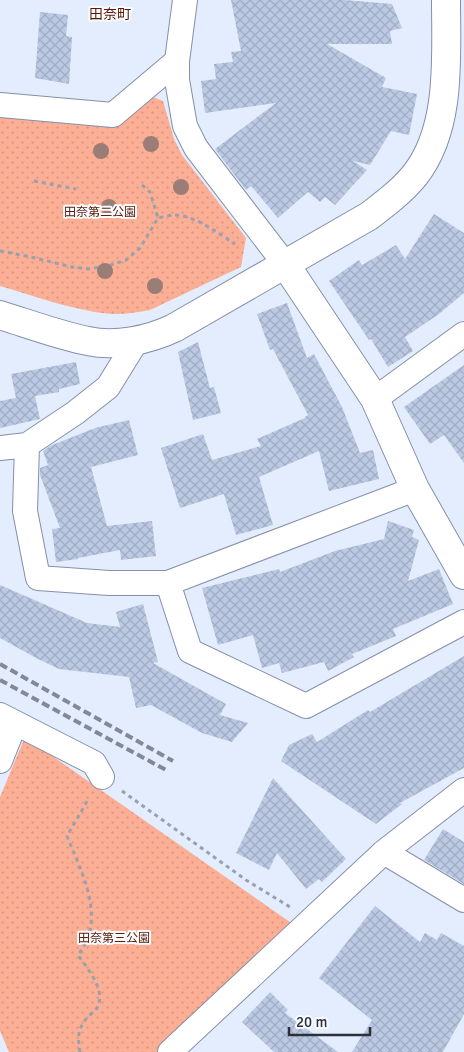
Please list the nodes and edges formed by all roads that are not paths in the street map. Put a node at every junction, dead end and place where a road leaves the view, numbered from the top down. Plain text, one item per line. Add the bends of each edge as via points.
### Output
1 (185, 0) edge
2 (446, 0) edge
3 (177, 61) junction
4 (0, 105) edge
5 (285, 264) junction
6 (0, 315) edge
7 (464, 334) edge
8 (137, 340) junction
9 (376, 399) junction
10 (27, 445) junction
11 (0, 448) edge
12 (415, 489) junction
13 (464, 575) edge
14 (168, 583) junction
15 (464, 622) edge
16 (8, 719) edge
17 (0, 761) edge
18 (102, 777) road end
19 (464, 790) edge
20 (384, 852) junction
21 (464, 900) edge
22 (170, 1052) edge

1 - 3 street
2 - 5 street via 446,66 440,124 416,174 370,216
3 - 4 street via 113,115
3 - 5 street via 180,102 190,137
5 - 8 street via 174,328
5 - 9 street
6 - 8 street via 89,342
7 - 9 street
8 - 10 street via 108,387 76,413
9 - 12 street
10 - 11 street
10 - 14 street via 25,511 38,578
12 - 13 street
12 - 14 street
14 - 15 street via 190,651 306,706
16 - 17 street
16 - 18 street via 94,763
19 - 20 street
20 - 21 street
20 - 22 street

